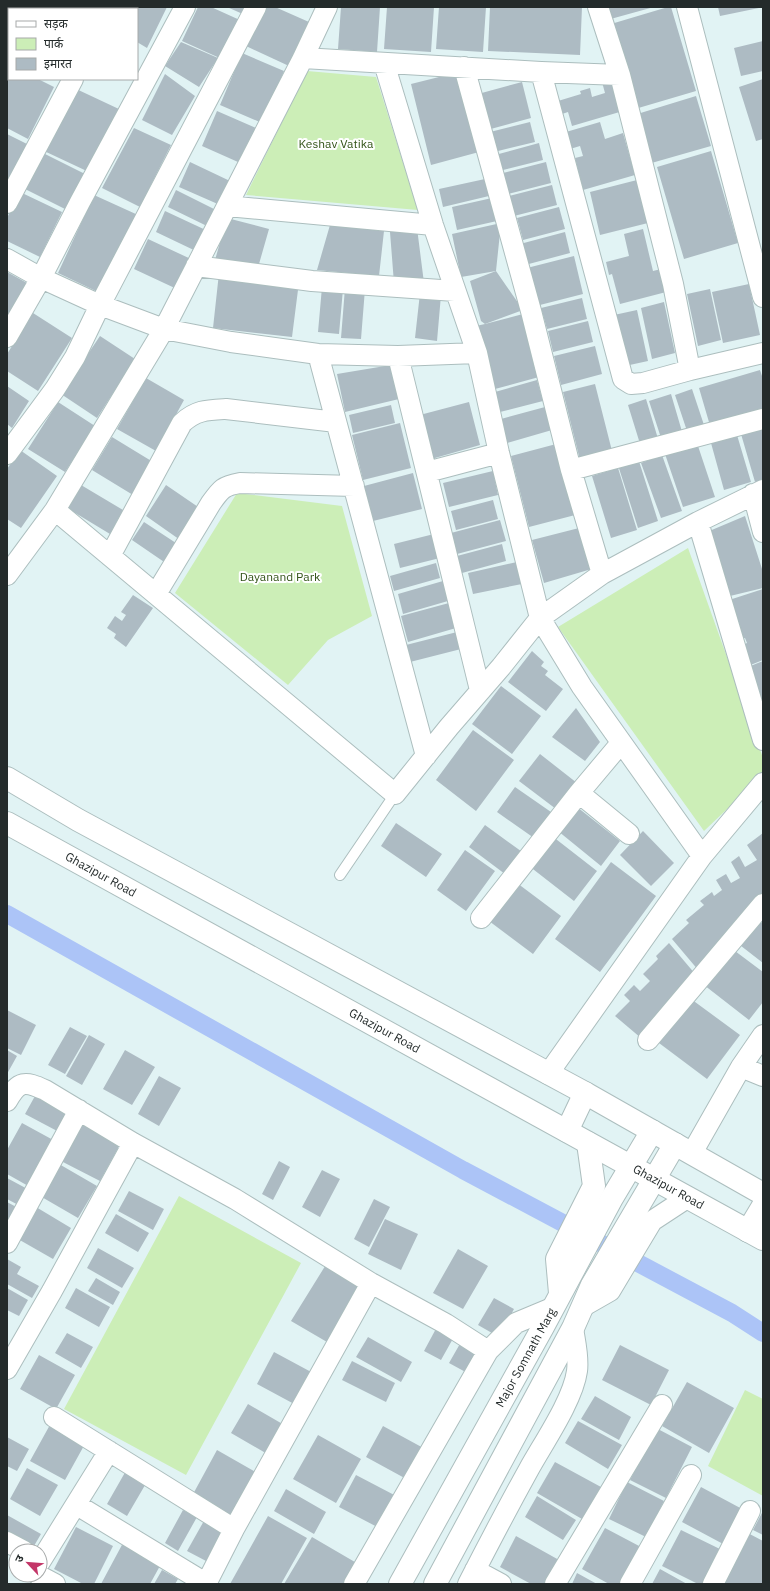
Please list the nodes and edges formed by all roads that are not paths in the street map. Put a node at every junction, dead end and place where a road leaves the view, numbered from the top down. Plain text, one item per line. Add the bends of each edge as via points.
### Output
1 (185, 7) edge
2 (256, 7) edge
3 (327, 7) edge
4 (598, 7) edge
5 (687, 7) edge
6 (303, 58) junction
7 (384, 63) junction
8 (464, 67) junction
9 (541, 72) junction
10 (620, 75) junction
11 (72, 80) edge
12 (7, 203) edge
13 (227, 206) junction
14 (433, 225) junction
15 (7, 259) edge
16 (196, 266) junction
17 (41, 278) junction
18 (455, 291) junction
19 (763, 297) edge
20 (100, 305) junction
21 (164, 329) junction
22 (7, 337) edge
23 (477, 353) junction
24 (763, 353) edge
25 (318, 354) junction
26 (398, 356) junction
27 (690, 370) junction
28 (763, 419) edge
29 (336, 422) junction
30 (499, 453) junction
31 (7, 454) edge
32 (571, 470) junction
33 (427, 472) junction
34 (354, 486) junction
35 (758, 492) edge
36 (55, 510) junction
37 (698, 522) junction
38 (763, 532) edge
39 (110, 556) junction
40 (602, 574) junction
41 (7, 575) edge
42 (156, 594) junction
43 (540, 618) junction
44 (480, 690) junction
45 (763, 740) edge
46 (622, 743) junction
47 (426, 756) junction
48 (7, 778) edge
49 (763, 783) edge
50 (579, 793) junction
51 (395, 794) junction
52 (7, 823) edge
53 (629, 834) dead end
54 (702, 856) junction
55 (340, 875) dead end
56 (763, 904) edge
57 (481, 918) dead end
58 (763, 1035) edge
59 (648, 1040) dead end
60 (741, 1067) junction
61 (548, 1074) junction
62 (763, 1076) edge
63 (585, 1093) junction
64 (7, 1101) edge
65 (79, 1110) junction
66 (652, 1131) junction
67 (567, 1132) junction
68 (133, 1143) junction
69 (588, 1143) junction
70 (683, 1148) junction
71 (631, 1166) junction
72 (653, 1179) junction
73 (603, 1193) junction
74 (763, 1194) edge
75 (687, 1198) junction
76 (763, 1206) edge
77 (756, 1235) edge
78 (7, 1243) edge
79 (372, 1283) junction
80 (601, 1288) junction
81 (556, 1300) junction
82 (573, 1328) junction
83 (488, 1351) junction
84 (7, 1369) edge
85 (662, 1405) dead end
86 (54, 1417) dead end
87 (109, 1451) junction
88 (692, 1475) dead end
89 (76, 1505) junction
90 (750, 1511) dead end
91 (234, 1529) junction
92 (48, 1551) edge
93 (472, 1577) edge
94 (207, 1584) edge
95 (354, 1584) edge
96 (400, 1584) edge
97 (435, 1584) edge
98 (501, 1584) edge
99 (555, 1584) edge
100 (630, 1584) edge
101 (714, 1584) edge

1 - 17 street
2 - 20 street
3 - 6 street
4 - 10 street
5 - 19 street
6 - 7 street
6 - 13 street
7 - 8 street
7 - 14 street
8 - 9 street
8 - 32 street via 531,311
9 - 10 street
9 - 27 street via 623,379 631,384 643,383
10 - 27 street via 673,284
11 - 12 street
13 - 14 street
13 - 16 street
14 - 18 street
15 - 17 street
16 - 18 street via 312,281
16 - 21 street
17 - 20 street
17 - 22 street
18 - 23 street
20 - 21 street
20 - 31 street via 75,357
21 - 25 street via 231,342
21 - 36 street
23 - 26 street
23 - 30 street
24 - 27 street
25 - 26 street
25 - 29 street
26 - 33 street
28 - 32 street
29 - 34 street
29 - 39 street via 226,409 208,410 191,415 182,423
30 - 33 street
30 - 43 street
32 - 40 street
33 - 44 street
34 - 42 street via 240,483 227,485 211,503
34 - 47 street
35 - 37 street
35 - 38 street
36 - 39 street
36 - 41 street
37 - 40 street
37 - 45 street
39 - 42 street
40 - 43 street
42 - 51 street
43 - 44 street
43 - 46 street via 582,687
44 - 47 street
46 - 50 street
46 - 54 street
47 - 51 street
48 - 61 main road via 78,820
49 - 54 street
50 - 53 street
50 - 57 street
51 - 55 lane
52 - 67 main road, Ghazipur Road
54 - 61 street
56 - 59 street
58 - 60 street
60 - 62 street
60 - 70 street
61 - 63 main road
63 - 66 main road
63 - 67 main road
64 - 65 street via 12,1091 20,1085 30,1084 46,1090
65 - 68 street
65 - 78 street
66 - 70 main road
66 - 71 main road, Major Somnath Marg
67 - 69 main road, Ghazipur Road
68 - 79 street via 235,1199
68 - 84 street
69 - 71 main road, Ghazipur Road
69 - 73 main road
70 - 72 main road
70 - 74 main road
71 - 72 main road, Ghazipur Road
71 - 73 main road, Major Somnath Marg
72 - 75 main road, Ghazipur Road
72 - 80 main road via 636,1209
73 - 81 main road, Major Somnath Marg via 564,1266
75 - 77 main road, Ghazipur Road
75 - 80 street via 658,1217 648,1227
76 - 77 main road
79 - 83 street via 446,1324
79 - 91 street
80 - 82 main road via 582,1307
81 - 83 street via 516,1323
81 - 96 main road, Major Somnath Marg
82 - 93 street via 578,1360 573,1385 563,1409 509,1504
82 - 97 main road
83 - 95 street
85 - 99 street
86 - 87 street
87 - 89 street
87 - 91 street
88 - 100 street
89 - 92 street
89 - 94 street
90 - 101 street
91 - 94 street
93 - 98 street

